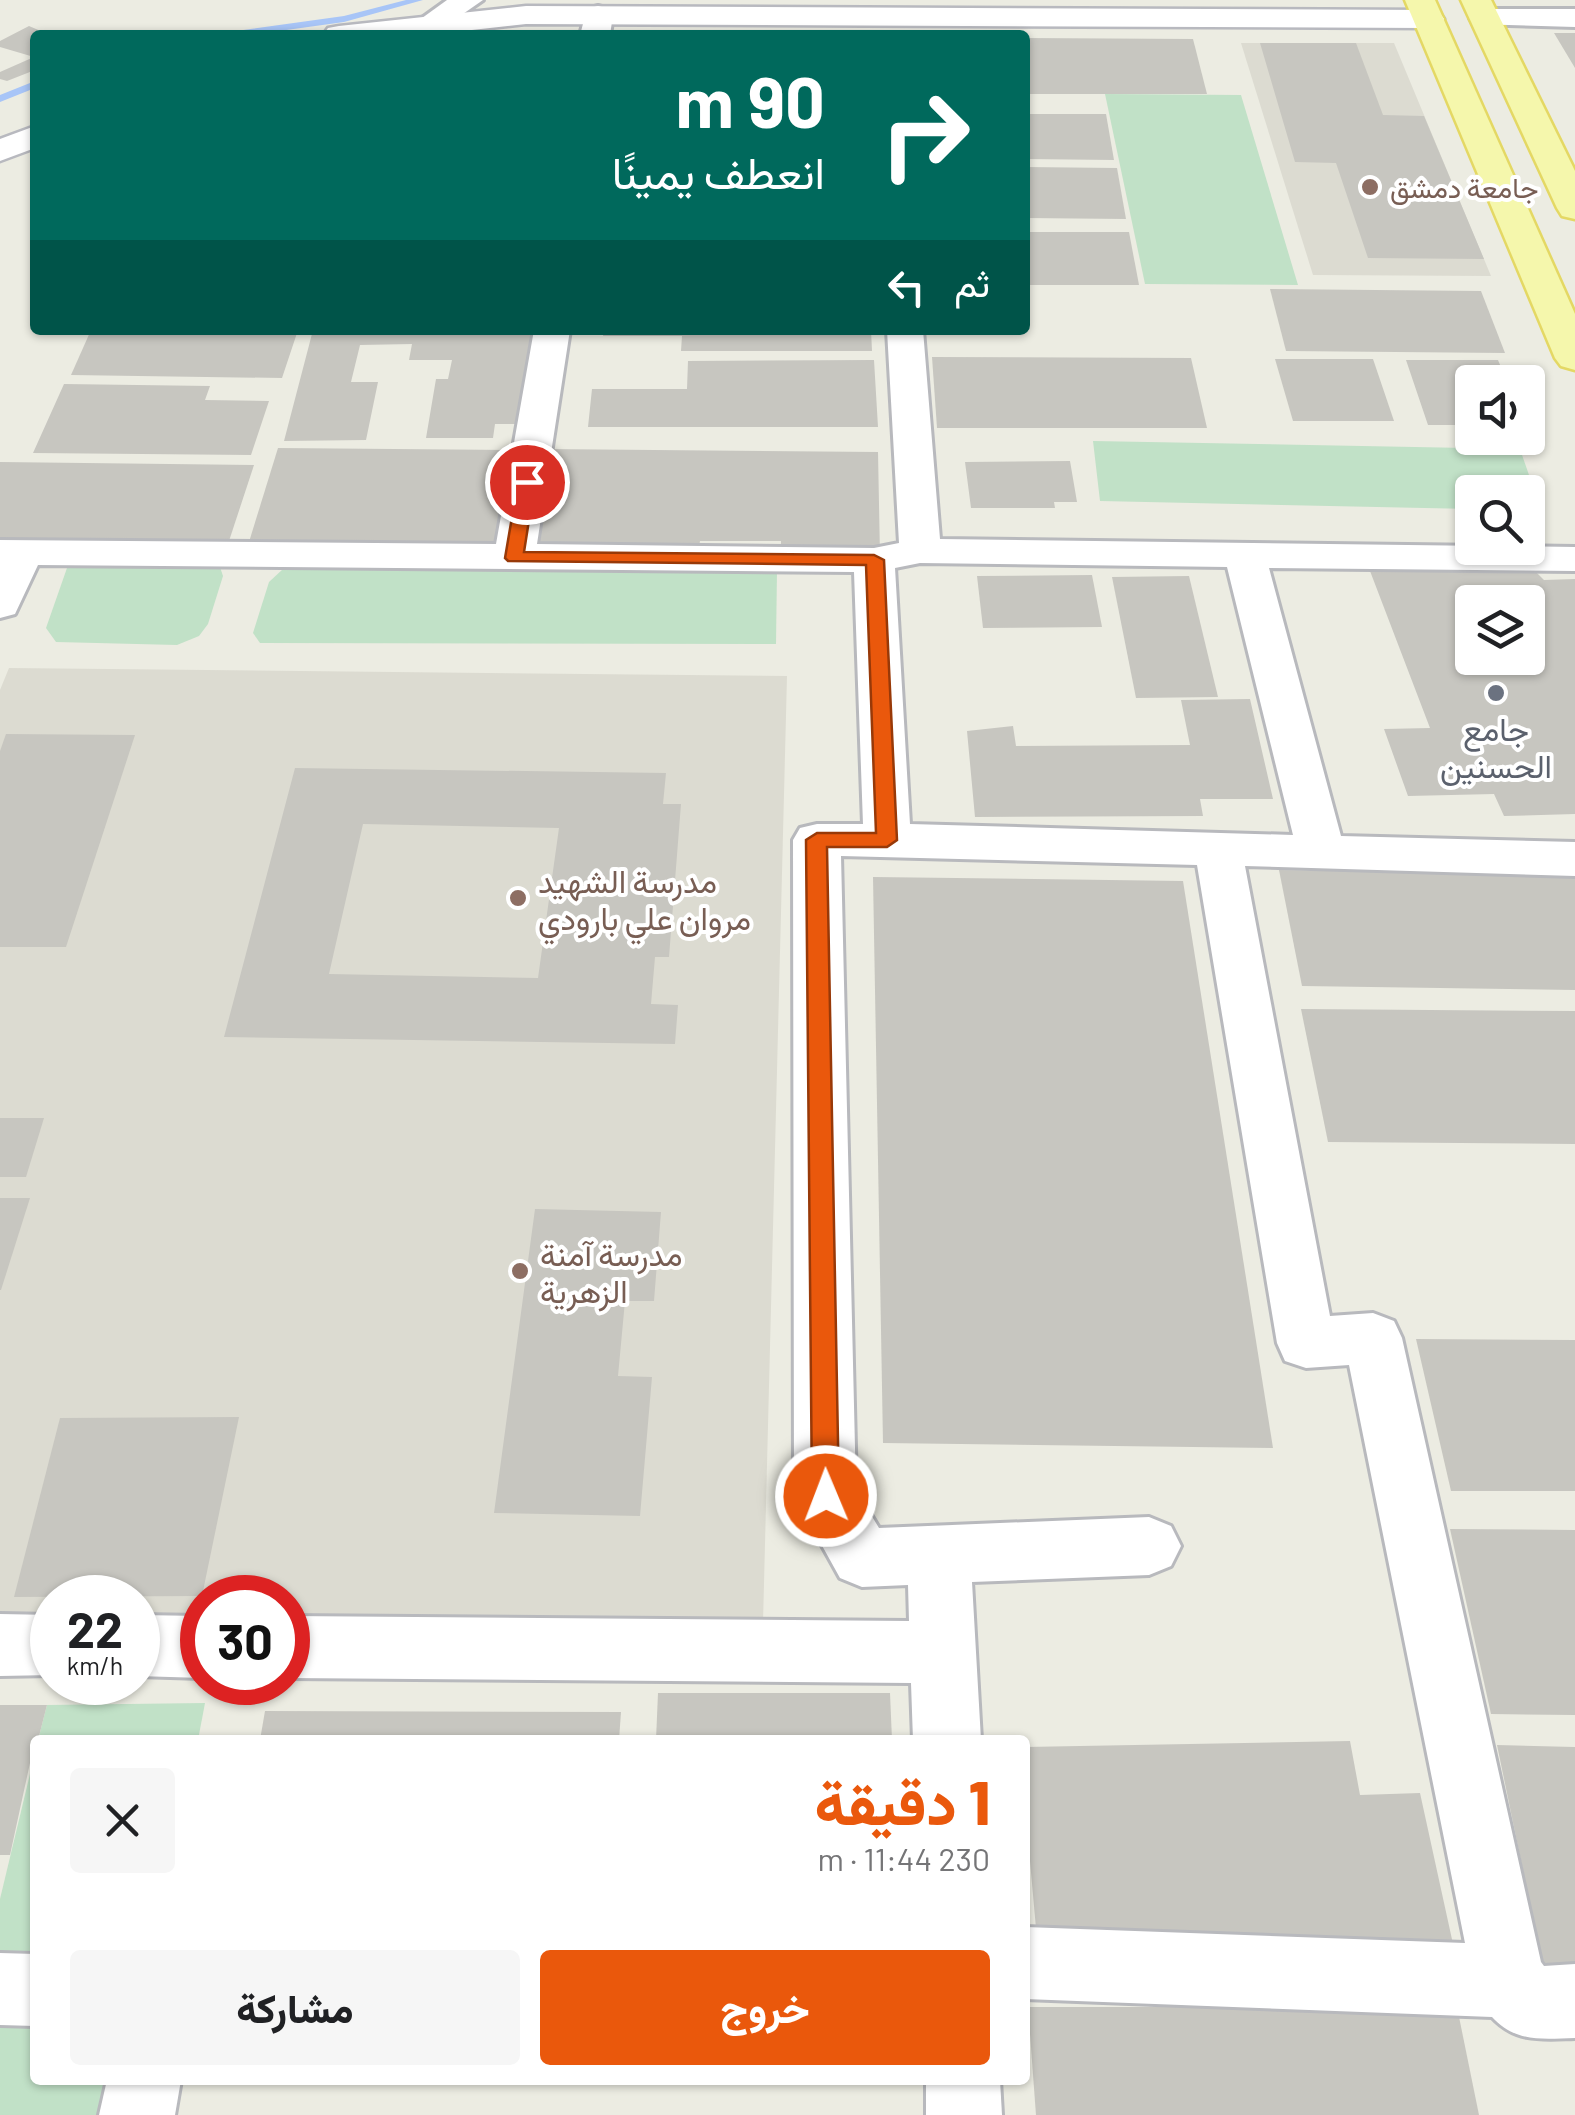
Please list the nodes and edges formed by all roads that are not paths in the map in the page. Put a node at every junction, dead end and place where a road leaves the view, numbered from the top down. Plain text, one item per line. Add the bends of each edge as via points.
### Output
1 (468, 0) edge
2 (520, 7) edge
3 (1480, 9) edge
4 (1424, 10) edge
5 (1575, 18) edge
6 (597, 25) edge
7 (885, 26) edge
8 (416, 30) edge
9 (30, 116) edge
10 (0, 128) edge
11 (30, 138) edge
12 (0, 151) edge
13 (1575, 208) edge
14 (551, 335) edge
15 (905, 335) edge
16 (1575, 358) edge
17 (11, 552) edge
18 (897, 555) junction
19 (1245, 556) junction
20 (514, 558) junction
21 (1575, 559) edge
22 (0, 605) edge
23 (887, 840) junction
24 (1218, 850) junction
25 (1322, 853) junction
26 (1575, 859) edge
27 (1149, 1546) dead end
28 (939, 1554) junction
29 (0, 1645) edge
30 (30, 1646) edge
31 (310, 1647) edge
32 (943, 1652) junction
33 (947, 1735) edge
34 (1030, 1963) edge
35 (0, 1990) edge
36 (30, 1990) edge
37 (1542, 1991) edge
38 (143, 2085) edge
39 (962, 2085) edge
40 (138, 2115) edge
41 (964, 2115) edge

1 - 8 street
2 - 6 main road
2 - 8 main road
3 - 5 street
3 - 13 main road
4 - 7 main road
4 - 16 main road
6 - 7 main road
9 - 10 main road
11 - 12 main road
14 - 20 street
15 - 18 street
17 - 20 street
17 - 22 street
18 - 19 street
18 - 20 street
18 - 23 street
19 - 21 street
19 - 25 street
23 - 24 street
23 - 28 street via 817,840 826,1496 862,1558
24 - 25 street
24 - 37 street via 1306,1343 1373,1338
25 - 26 street
27 - 28 street
28 - 32 street
29 - 30 street
31 - 32 street
32 - 33 street
34 - 37 street
35 - 36 street
38 - 40 street
39 - 41 street

